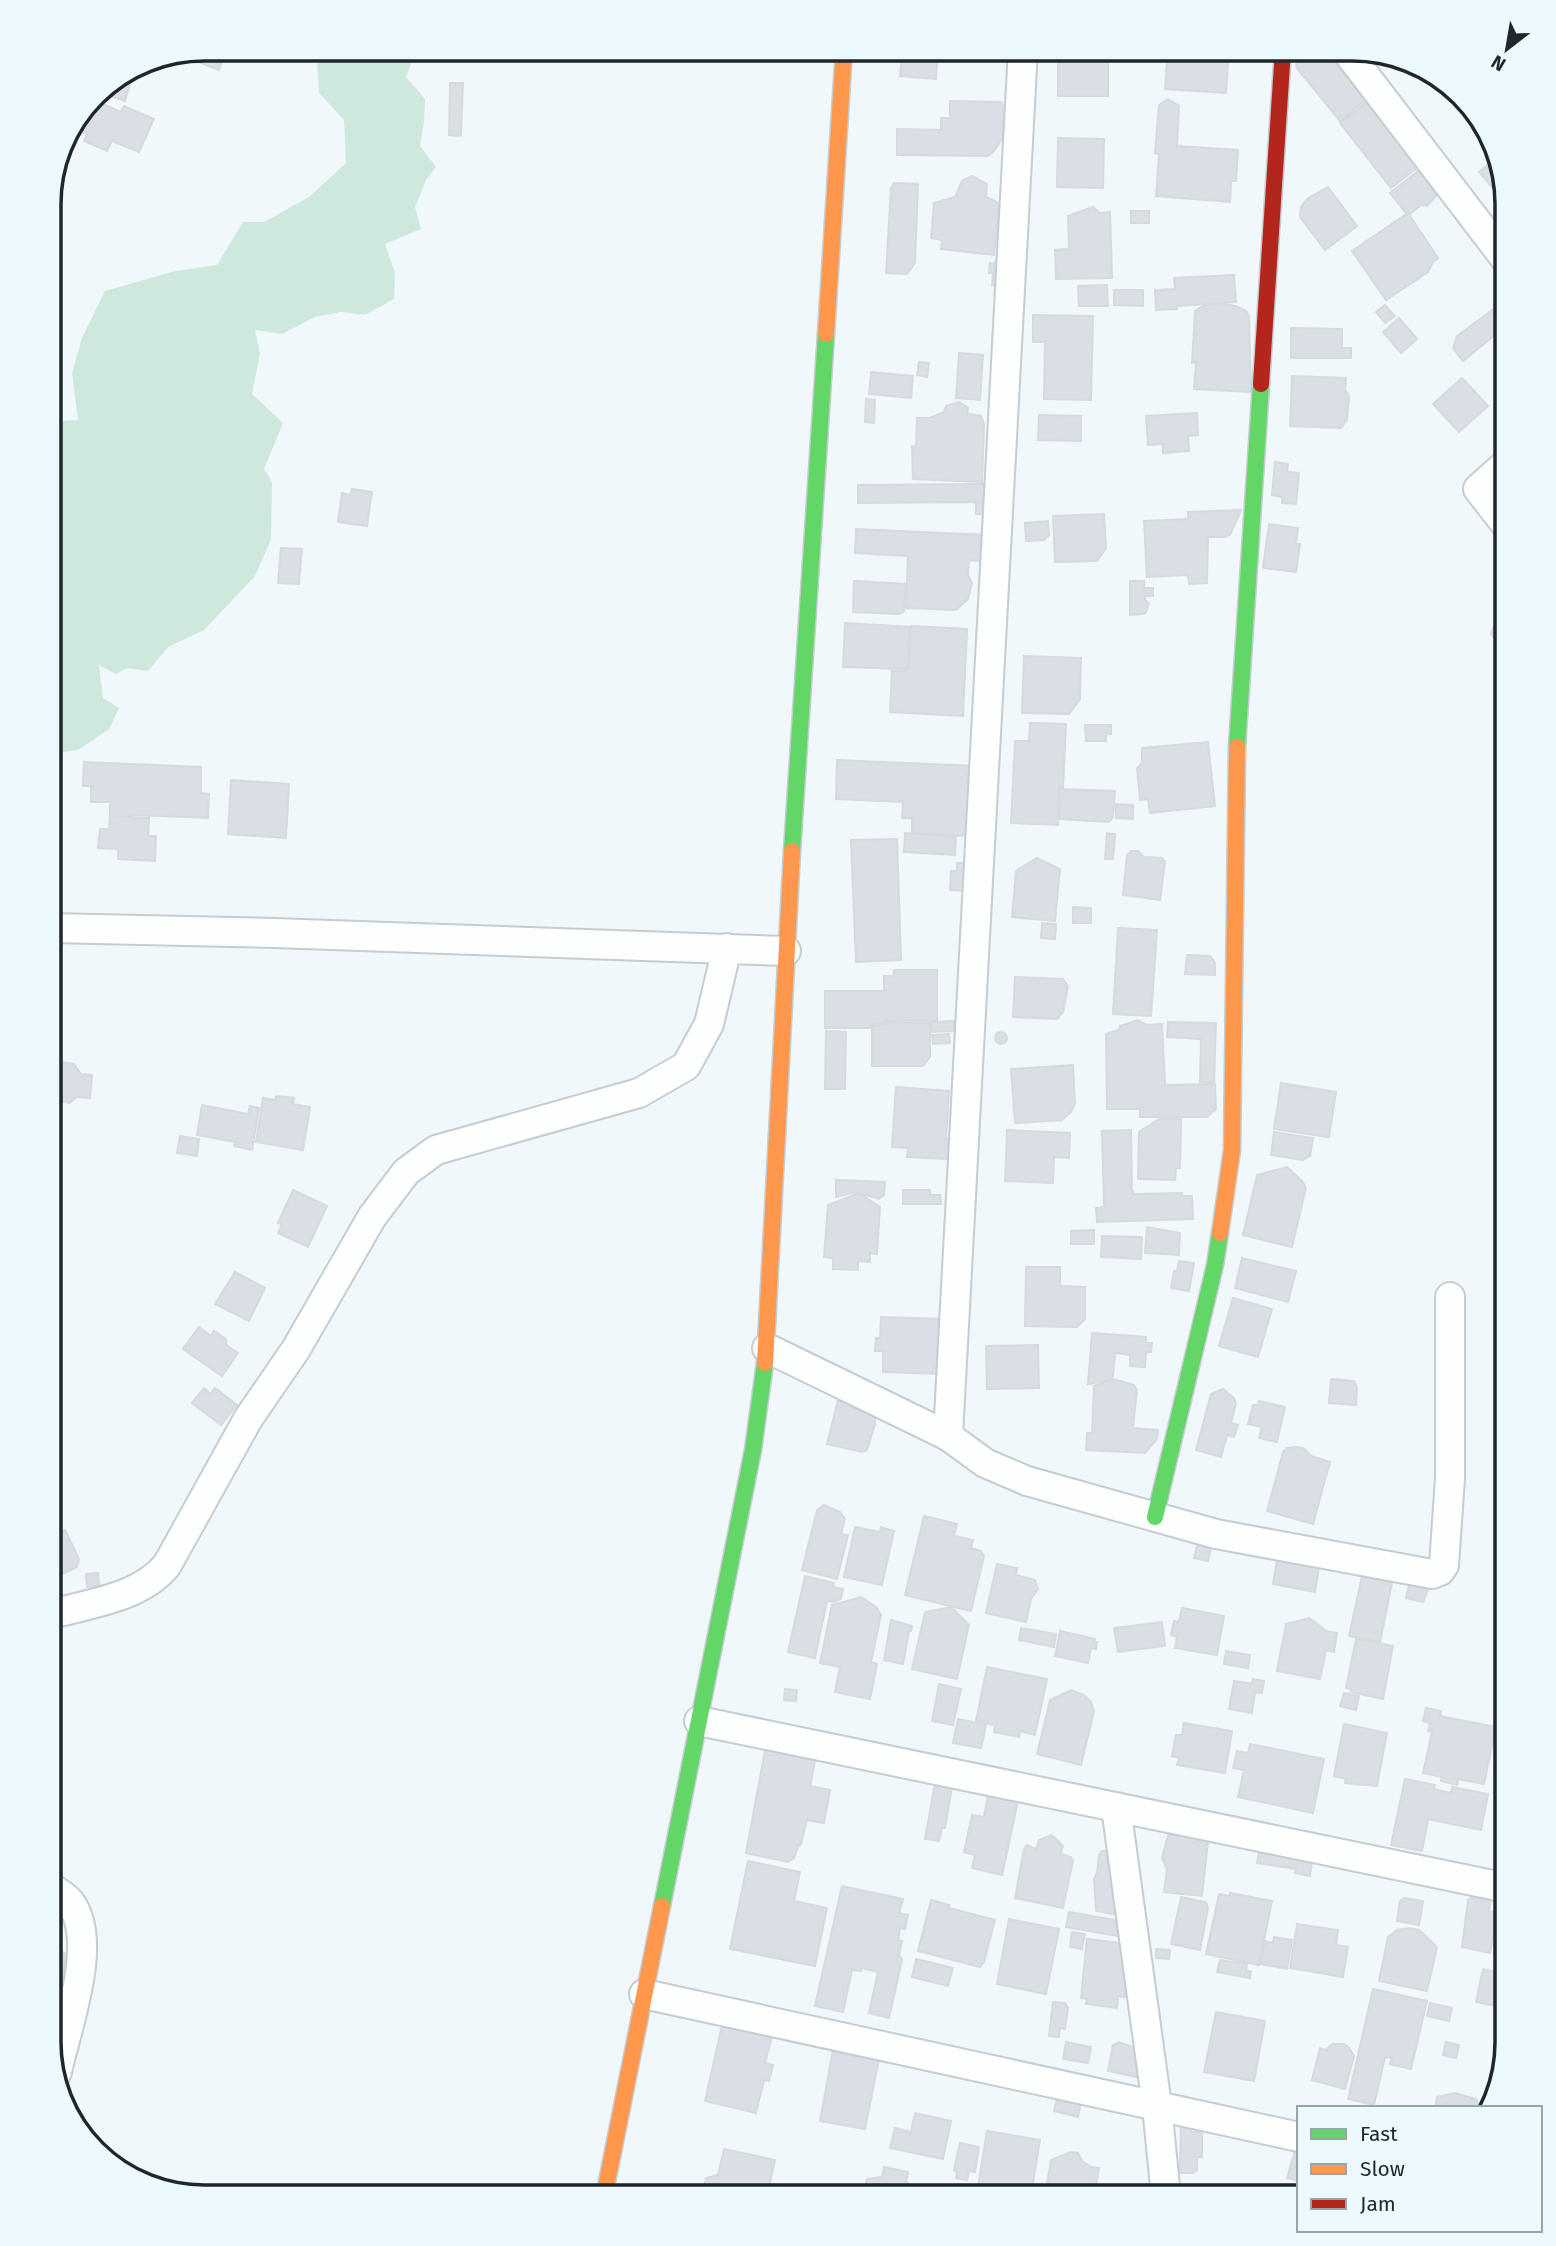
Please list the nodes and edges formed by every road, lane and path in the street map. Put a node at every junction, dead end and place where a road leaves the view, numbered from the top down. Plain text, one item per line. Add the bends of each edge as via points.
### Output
1 (843, 62) edge
2 (1022, 62) edge
3 (1282, 62) edge
4 (1355, 62) edge
5 (1495, 245) edge
6 (1495, 474) edge
7 (1495, 511) edge
8 (62, 928) edge
9 (727, 948) junction
10 (786, 951) junction
11 (1450, 1297) dead end
12 (767, 1348) junction
13 (948, 1436) junction
14 (1155, 1517) junction
15 (61, 1612) edge
16 (699, 1721) junction
17 (1116, 1807) junction
18 (1495, 1886) edge
19 (61, 1895) edge
20 (644, 1994) junction
21 (62, 2053) edge
22 (1157, 2106) junction
23 (1297, 2137) edge
24 (606, 2184) edge
25 (1165, 2185) edge

1 - 10 main road
2 - 13 street
3 - 14 main road via 1236,768 1232,1150 1215,1265
4 - 5 street
6 - 7 street via 1478,489
8 - 9 street
9 - 10 street
9 - 15 street via 709,1024 686,1066 639,1093 436,1150 406,1172 373,1217 296,1349 248,1419 167,1564 156,1577 118,1597
10 - 12 main road
11 - 14 street via 1450,1478 1440,1571 1432,1574 1216,1534
12 - 13 street
12 - 16 main road via 753,1450
13 - 14 street via 985,1463 1027,1481
16 - 17 street
16 - 20 main road
17 - 18 street
17 - 22 street
19 - 21 street via 70,1903 79,1924 83,1951
20 - 22 street
20 - 24 main road
22 - 23 street
22 - 25 street

